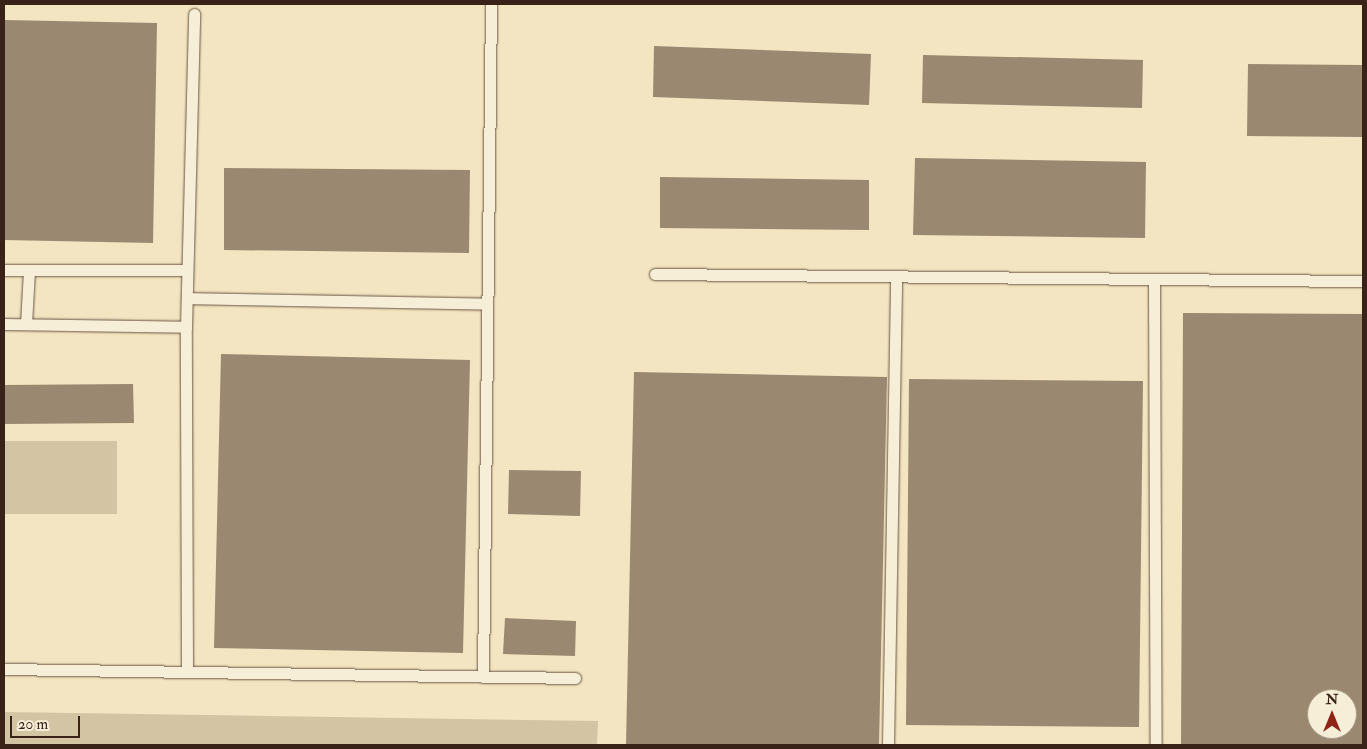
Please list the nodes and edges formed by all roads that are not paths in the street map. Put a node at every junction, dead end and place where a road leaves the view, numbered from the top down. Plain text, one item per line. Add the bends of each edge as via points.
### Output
1 (490, 4) edge
2 (194, 14) dead end
3 (4, 270) edge
4 (30, 270) junction
5 (188, 270) junction
6 (655, 274) dead end
7 (896, 276) junction
8 (1154, 278) junction
9 (1363, 280) edge
10 (187, 298) junction
11 (487, 304) junction
12 (4, 324) edge
13 (26, 324) junction
14 (186, 327) junction
15 (4, 669) edge
16 (188, 671) junction
17 (482, 677) junction
18 (575, 678) dead end
19 (888, 745) edge
20 (1156, 745) edge

1 - 11 lane
2 - 5 lane
3 - 4 lane
4 - 5 lane
4 - 13 lane
5 - 10 lane
6 - 7 lane
7 - 8 lane
7 - 19 lane
8 - 9 lane
8 - 20 lane
10 - 11 lane
10 - 14 lane
11 - 17 lane
12 - 13 lane
13 - 14 lane
14 - 16 lane
15 - 16 lane
16 - 17 lane
17 - 18 lane

